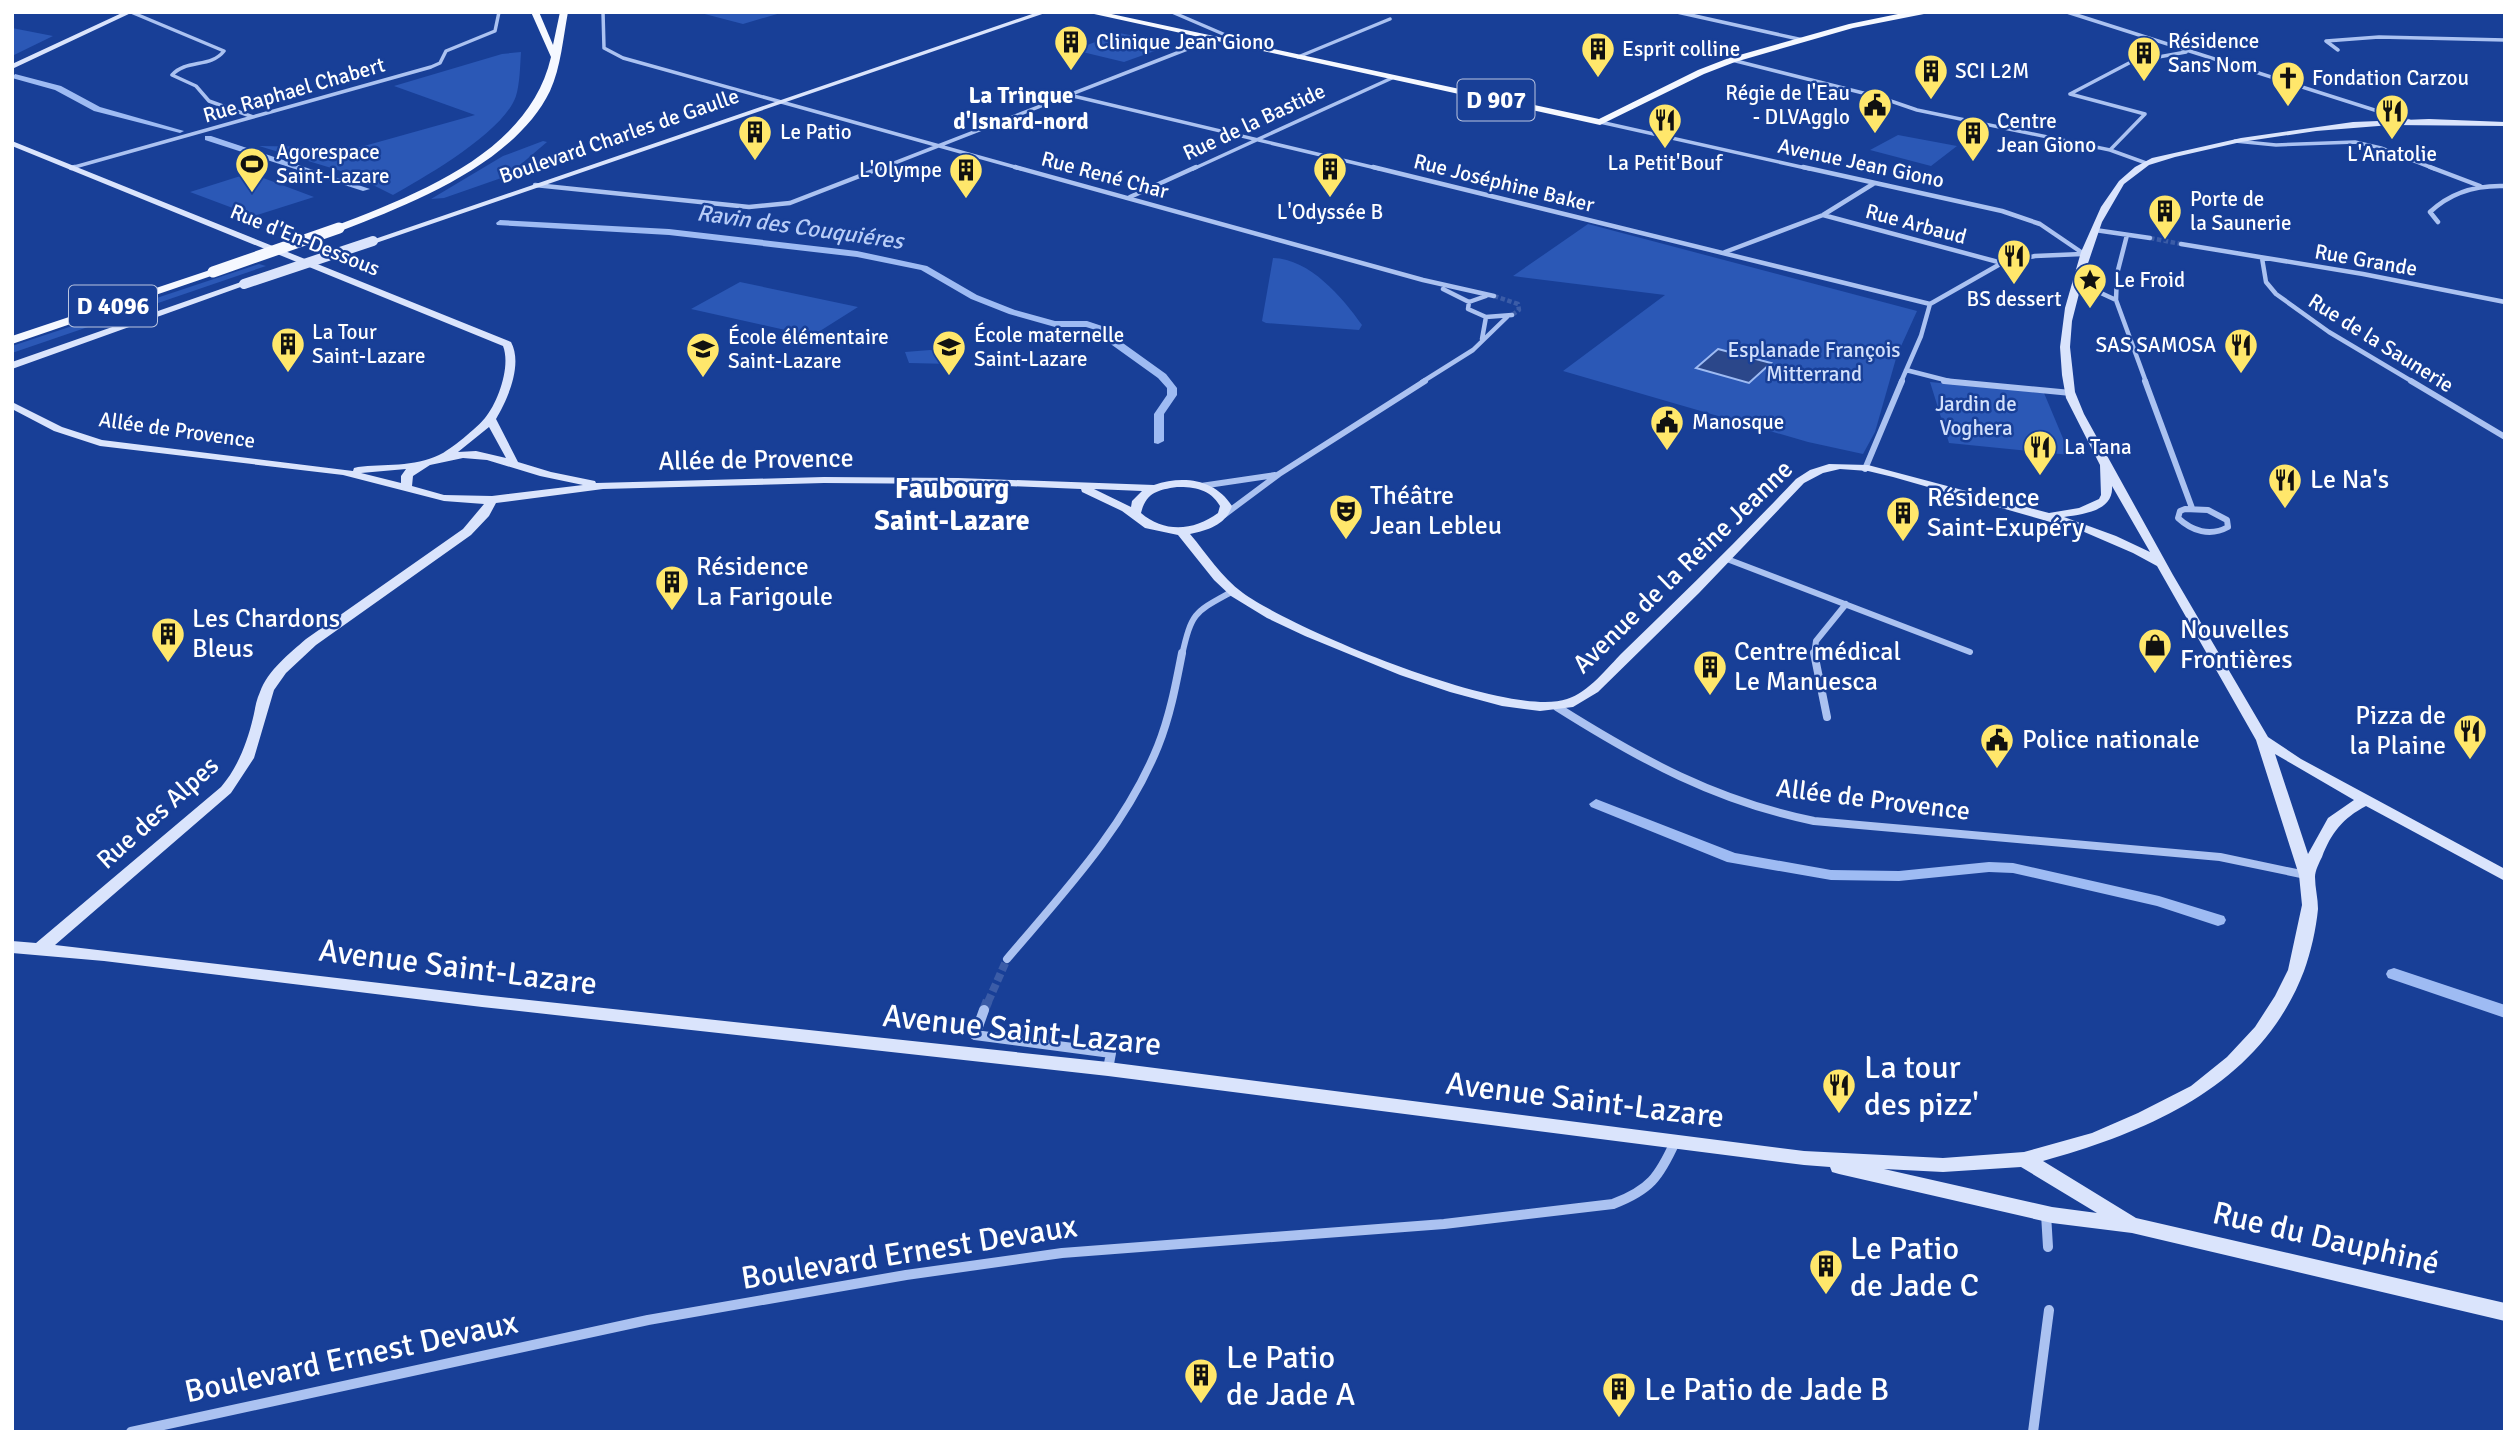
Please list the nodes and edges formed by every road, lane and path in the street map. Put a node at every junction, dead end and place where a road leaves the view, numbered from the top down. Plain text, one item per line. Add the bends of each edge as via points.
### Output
1 (130, 12) edge
2 (499, 12) edge
3 (535, 12) edge
4 (564, 12) edge
5 (1045, 12) edge
6 (1089, 12) edge
7 (1172, 12) edge
8 (1677, 12) edge
9 (1877, 12) edge
10 (1899, 12) edge
11 (1930, 12) edge
12 (2067, 12) edge
13 (1910, 13) edge
14 (603, 14) edge
15 (1390, 19) dead end
16 (1852, 26) junction
17 (1213, 39) junction
18 (1803, 40) junction
19 (2505, 40) edge
20 (1255, 48) junction
21 (2338, 50) dead end
22 (2189, 52) junction
23 (553, 55) junction
24 (1298, 57) junction
25 (1732, 60) junction
26 (12, 67) edge
27 (1392, 78) junction
28 (1069, 95) junction
29 (779, 101) junction
30 (254, 118) junction
31 (2409, 121) junction
32 (1600, 122) junction
33 (2505, 124) edge
34 (1255, 139) junction
35 (2235, 141) junction
36 (12, 143) edge
37 (941, 146) junction
38 (2110, 150) junction
39 (2146, 163) junction
40 (71, 168) junction
41 (1873, 184) junction
42 (535, 185) junction
43 (2480, 186) junction
44 (2505, 186) edge
45 (1129, 198) junction
46 (1823, 215) junction
47 (2438, 222) dead end
48 (2095, 230) junction
49 (2127, 235) junction
50 (2150, 238) tunnel mouth
51 (2181, 244) tunnel mouth
52 (1723, 253) junction
53 (2084, 254) junction
54 (2262, 258) junction
55 (2002, 263) junction
56 (1423, 280) junction
57 (2077, 282) junction
58 (205, 298) junction
59 (2116, 300) junction
60 (1469, 302) junction
61 (2505, 302) edge
62 (1930, 304) junction
63 (1486, 317) junction
64 (1482, 339) junction
65 (12, 340) edge
66 (12, 359) edge
67 (12, 366) edge
68 (1906, 370) junction
69 (2071, 393) junction
70 (12, 405) edge
71 (491, 420) junction
72 (2505, 437) edge
73 (444, 457) junction
74 (513, 461) junction
75 (419, 465) junction
76 (2105, 466) junction
77 (1865, 469) junction
78 (535, 471) junction
79 (343, 472) junction
80 (1279, 474) junction
81 (407, 486) junction
82 (603, 486) junction
83 (1078, 486) junction
84 (1201, 486) junction
85 (1154, 488) junction
86 (513, 496) junction
87 (492, 500) junction
88 (2192, 508) junction
89 (1135, 513) junction
90 (1223, 515) junction
91 (2046, 517) junction
92 (1205, 527) junction
93 (1181, 531) junction
94 (1204, 555) junction
95 (1727, 559) junction
96 (2162, 564) junction
97 (1233, 591) junction
98 (1846, 604) junction
99 (1970, 652) dead end
100 (1557, 707) junction
101 (1827, 717) dead end
102 (2263, 740) junction
103 (2365, 800) junction
104 (2307, 875) junction
105 (2505, 876) edge
106 (12, 947) edge
107 (40, 949) junction
108 (1007, 959) tunnel mouth
109 (984, 1010) tunnel mouth
110 (1108, 1069) junction
111 (1675, 1142) junction
112 (1804, 1158) junction
113 (2024, 1159) junction
114 (2046, 1214) junction
115 (2133, 1225) junction
116 (2048, 1247) dead end
117 (2049, 1310) dead end
118 (2505, 1312) edge
119 (131, 1432) edge
120 (2033, 1432) edge

1 - 26 street
1 - 30 street via 224,51 172,75 198,87 206,100
2 - 30 street, Rue Raphael Chabert via 495,31 446,51 436,65
3 - 23 main road
4 - 23 main road, D 4096
5 - 29 street, Boulevard Charles de Gaulle
6 - 17 main road, Avenue Jean Giono / D 907
7 - 20 street
8 - 18 street
9 - 16 main road
10 - 13 main road
11 - 13 main road
12 - 22 street
13 - 16 main road
14 - 29 street, Rue René Char via 604,48 612,54
15 - 24 street
16 - 18 main road
17 - 20 main road, Avenue Jean Giono / D 907
17 - 28 street
18 - 25 main road
19 - 21 street via 2326,40
20 - 24 main road, Avenue Jean Giono / D 907
22 - 31 street
22 - 38 street via 2131,62 2070,94 2145,114
23 - 65 main road, D 4096, bridge via 544,93 523,122 491,150 424,192 339,228
24 - 27 main road, Avenue Jean Giono / D 907
25 - 32 main road
25 - 38 street via 1917,110
27 - 32 main road, Avenue Jean Giono / D 907
27 - 34 street, Rue de la Bastide
28 - 34 street, Rue Joséphine Baker
28 - 37 street
29 - 37 street, Rue René Char
29 - 42 street, Boulevard Charles de Gaulle
30 - 40 street, Rue Raphael Chabert
31 - 33 street
31 - 35 street via 2324,127
32 - 41 street, Avenue Jean Giono
34 - 45 street, Rue de la Bastide
34 - 52 street, Rue Joséphine Baker
35 - 39 street
35 - 43 street via 2276,145 2355,142
36 - 40 street, Rue d'En-Dessous
37 - 42 street via 799,201 769,206
37 - 45 street, Rue René Char
38 - 39 street
39 - 48 street via 2127,176
40 - 71 street, Rue d'En-Dessous via 507,344 512,358 509,374
41 - 46 street
41 - 53 street, Avenue Jean Giono via 2031,220
42 - 58 street, Boulevard Charles de Gaulle, bridge
43 - 44 street
43 - 47 street via 2434,208 2430,215
45 - 56 street, Rue René Char
46 - 52 street
46 - 55 street, Rue Arbaud
48 - 49 street
48 - 53 street
49 - 50 street
49 - 59 street
51 - 54 street, Rue Grande
52 - 62 street, Rue Joséphine Baker
53 - 55 street
53 - 57 street
54 - 61 street, Rue Grande
54 - 72 street, Rue de la Saunerie via 2266,282 2276,293 2329,331
55 - 62 street
56 - 60 street, Rue René Char
56 - 60 street, Rue René Char via 1494,296
57 - 59 street
57 - 69 street via 2062,343
58 - 66 street, Boulevard Charles de Gaulle via 125,318
58 - 67 street, Boulevard Charles de Gaulle
59 - 88 street
60 - 63 street, Rue René Char via 1468,309
62 - 68 street
63 - 64 street
63 - 64 street via 1509,316
64 - 80 street via 1474,351
68 - 69 street via 1949,382
68 - 77 street
69 - 76 street
70 - 79 street, Allée de Provence via 58,429 100,443
71 - 73 street
71 - 74 street
73 - 74 street, Allée de Provence via 472,454
73 - 75 street, Allée de Provence
74 - 78 street, Allée de Provence
75 - 79 street, Allée de Provence
75 - 81 street via 407,476
76 - 91 street, Avenue de la Reine Jeanne via 2107,495 2101,504
76 - 96 street
77 - 91 street, Avenue de la Reine Jeanne
77 - 95 street, Avenue de la Reine Jeanne via 1836,466 1807,475
78 - 82 street, Allée de Provence
78 - 86 street via 531,486
79 - 81 street, Allée de Provence
80 - 84 street
80 - 90 street
81 - 87 street, Allée de Provence via 444,498
82 - 83 street, Allée de Provence via 851,480
82 - 86 street, Allée de Provence
83 - 85 street, Allée de Provence
83 - 89 street, Allée de Provence
84 - 85 street, Allée de Provence
84 - 90 street via 1224,499
85 - 89 street via 1137,499
86 - 87 street, Allée de Provence
87 - 107 street, Rue des Alpes via 467,532 293,658 266,692 239,776
88 - 88 street via 2178,514 2188,526 2212,532 2228,527 2222,516
89 - 93 street, Allée de Provence via 1151,526
90 - 92 street
91 - 96 street, Avenue de la Reine Jeanne via 2123,541
92 - 93 street
92 - 94 street
93 - 94 street, Allée de Provence
94 - 97 street, Allée de Provence
95 - 98 street
95 - 100 street, Avenue de la Reine Jeanne via 1594,687
96 - 102 street
97 - 100 street, Allée de Provence via 1293,625 1412,675 1483,698
97 - 108 street via 1198,610 1190,622 1158,746 1123,813 1094,858
98 - 99 street
98 - 101 street via 1813,649
100 - 104 street, Allée de Provence via 1634,757 1690,785 1777,815 2220,857
102 - 103 street
102 - 104 street
103 - 104 street via 2337,816
103 - 105 street
104 - 113 street, Avenue Saint-Lazare via 2310,905 2296,970 2261,1032 2233,1062 2197,1091 2096,1139
106 - 107 street, Avenue Saint-Lazare
107 - 110 street, Avenue Saint-Lazare
109 - 110 street via 975,1035 1111,1053
110 - 111 street, Avenue Saint-Lazare
111 - 112 street, Avenue Saint-Lazare
111 - 119 street, Boulevard Ernest Devaux via 1657,1180 1639,1195 1613,1204 1444,1224 1062,1252 906,1275 648,1320
112 - 113 street, Avenue Saint-Lazare via 1943,1165
112 - 114 street, Rue du Dauphiné
113 - 115 street, Rue du Dauphiné
114 - 115 street, Rue du Dauphiné
114 - 116 street
115 - 118 street, Rue du Dauphiné
117 - 120 street

